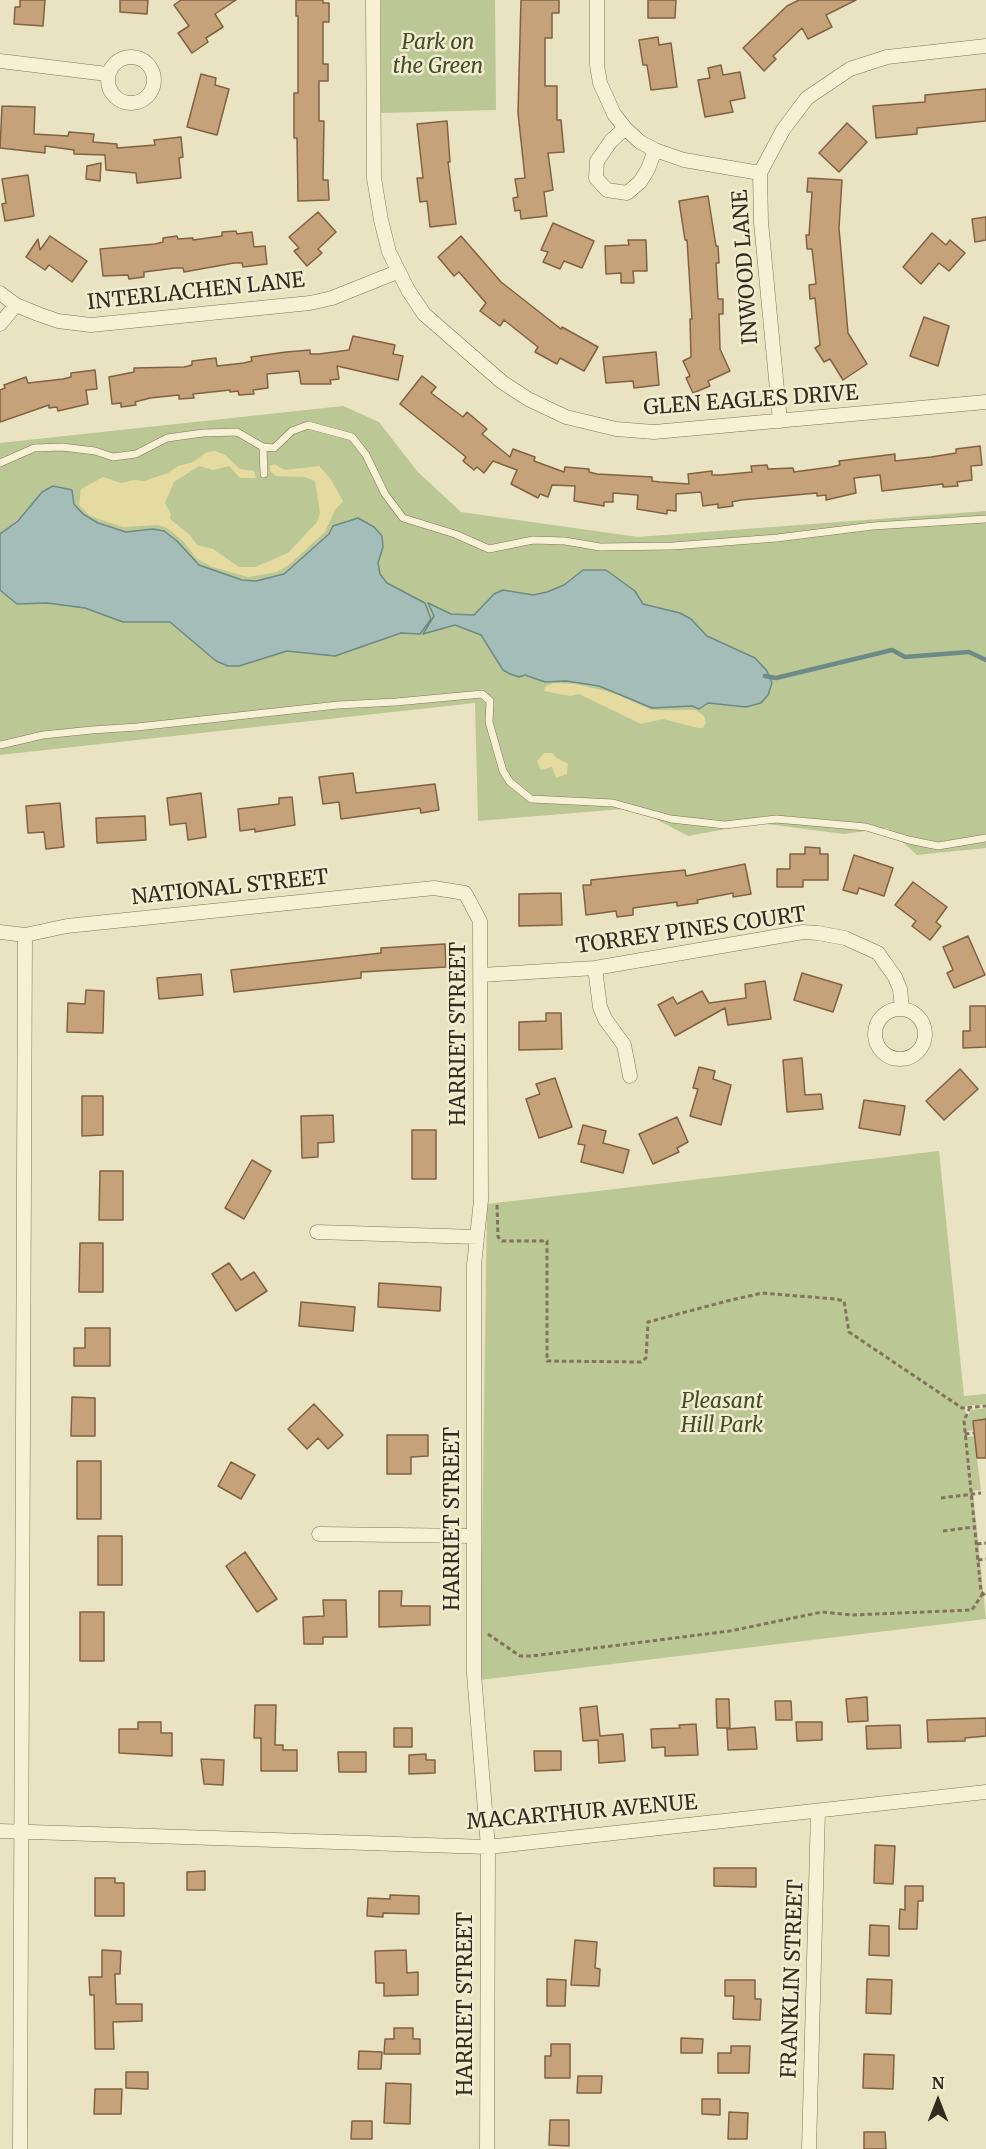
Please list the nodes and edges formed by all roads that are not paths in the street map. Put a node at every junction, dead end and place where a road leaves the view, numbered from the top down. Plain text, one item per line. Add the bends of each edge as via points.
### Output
1 (373, 0) edge
2 (597, 0) edge
3 (986, 46) edge
4 (0, 61) edge
5 (107, 74) dead end
6 (625, 128) junction
7 (655, 150) junction
8 (760, 173) junction
9 (398, 272) junction
10 (0, 293) edge
11 (16, 305) junction
12 (0, 324) edge
13 (986, 402) edge
14 (780, 421) junction
15 (262, 447) junction
16 (0, 463) edge
17 (264, 474) dead end
18 (986, 519) edge
19 (0, 745) edge
20 (986, 838) edge
21 (465, 893) joint
22 (0, 932) edge
23 (25, 934) junction
24 (595, 968) junction
25 (481, 975) junction
26 (902, 1008) dead end
27 (630, 1076) dead end
28 (317, 1232) dead end
29 (477, 1237) junction
30 (319, 1534) dead end
31 (474, 1536) junction
32 (986, 1792) edge
33 (818, 1811) junction
34 (0, 1831) edge
35 (21, 1832) junction
36 (488, 1847) junction
37 (20, 2149) edge
38 (487, 2149) edge
39 (809, 2149) edge

1 - 9 street, GLEN EAGLES DRIVE via 374,178 381,220
2 - 6 street via 600,83
3 - 8 street, INWOOD LANE via 887,57 836,78 807,98 783,130
4 - 5 street
6 - 7 street
6 - 7 street via 597,161 596,178 608,190 627,193 640,182
7 - 8 street via 684,160
8 - 14 street, INWOOD LANE
9 - 11 street, INTERLACHEN LANE via 310,303 91,325 58,321
9 - 14 street, GLEN EAGLES DRIVE via 424,314 478,364 528,399 566,417 616,429 654,432
10 - 11 street, INTERLACHEN LANE
11 - 12 street
13 - 14 street, GLEN EAGLES DRIVE
15 - 16 lane via 237,432 203,433 167,438 136,454 113,457 62,447 34,448
15 - 17 lane
15 - 18 lane via 274,448 292,431 308,425 352,437 403,518 489,549 533,540 600,547 673,546
19 - 20 lane via 92,729 482,694 490,701 489,722 503,771 531,800 613,803 670,819 725,825 776,819 866,827 938,846
21 - 23 street, NATIONAL STREET via 434,888 67,926
21 - 25 street, HARRIET STREET via 480,921
22 - 23 street, NATIONAL STREET
23 - 35 street
24 - 25 street, TORREY PINES COURT
24 - 26 street, TORREY PINES COURT via 803,932 831,934 878,953 895,977
24 - 27 street via 600,1007 624,1046
25 - 29 street, HARRIET STREET via 481,1200
28 - 29 street
29 - 31 street, HARRIET STREET
30 - 31 street
31 - 36 street, HARRIET STREET via 474,1674
32 - 33 street, MACARTHUR AVENUE
33 - 36 street, MACARTHUR AVENUE
33 - 39 street, FRANKLIN STREET
34 - 35 street, MACARTHUR AVENUE
35 - 36 street, MACARTHUR AVENUE
35 - 37 street
36 - 38 street, HARRIET STREET

